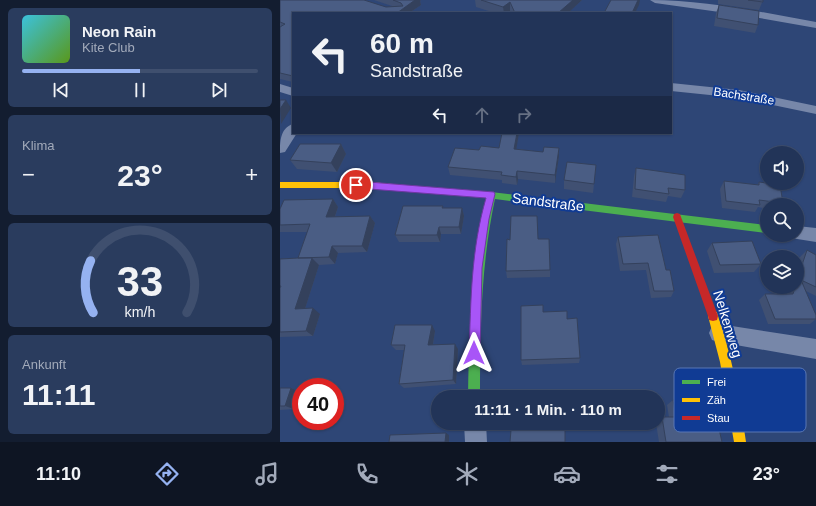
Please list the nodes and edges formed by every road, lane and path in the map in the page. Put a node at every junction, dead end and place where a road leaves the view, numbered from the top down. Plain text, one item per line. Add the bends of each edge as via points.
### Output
1 (655, 0) edge
2 (816, 26) edge
3 (672, 87) edge
4 (280, 88) edge
5 (292, 92) edge
6 (816, 110) edge
7 (292, 130) edge
8 (280, 148) edge
9 (280, 186) edge
10 (491, 194) junction
11 (677, 217) junction
12 (760, 228) edge
13 (804, 234) edge
14 (816, 235) edge
15 (719, 333) junction
16 (816, 349) edge
17 (727, 368) edge
18 (474, 390) edge
19 (475, 430) edge
20 (739, 432) edge
21 (476, 442) edge
22 (740, 442) edge

1 - 2 street
3 - 6 street, Bachstraße via 739,94
4 - 5 street
7 - 8 street
9 - 10 street, Sandstraße via 372,185
10 - 11 street, Sandstraße
10 - 18 street via 484,219 477,268
11 - 12 street, Sandstraße
11 - 15 street, Nelkenweg
13 - 14 street
15 - 16 street
15 - 17 street, Nelkenweg
19 - 21 street
20 - 22 street, Nelkenweg

